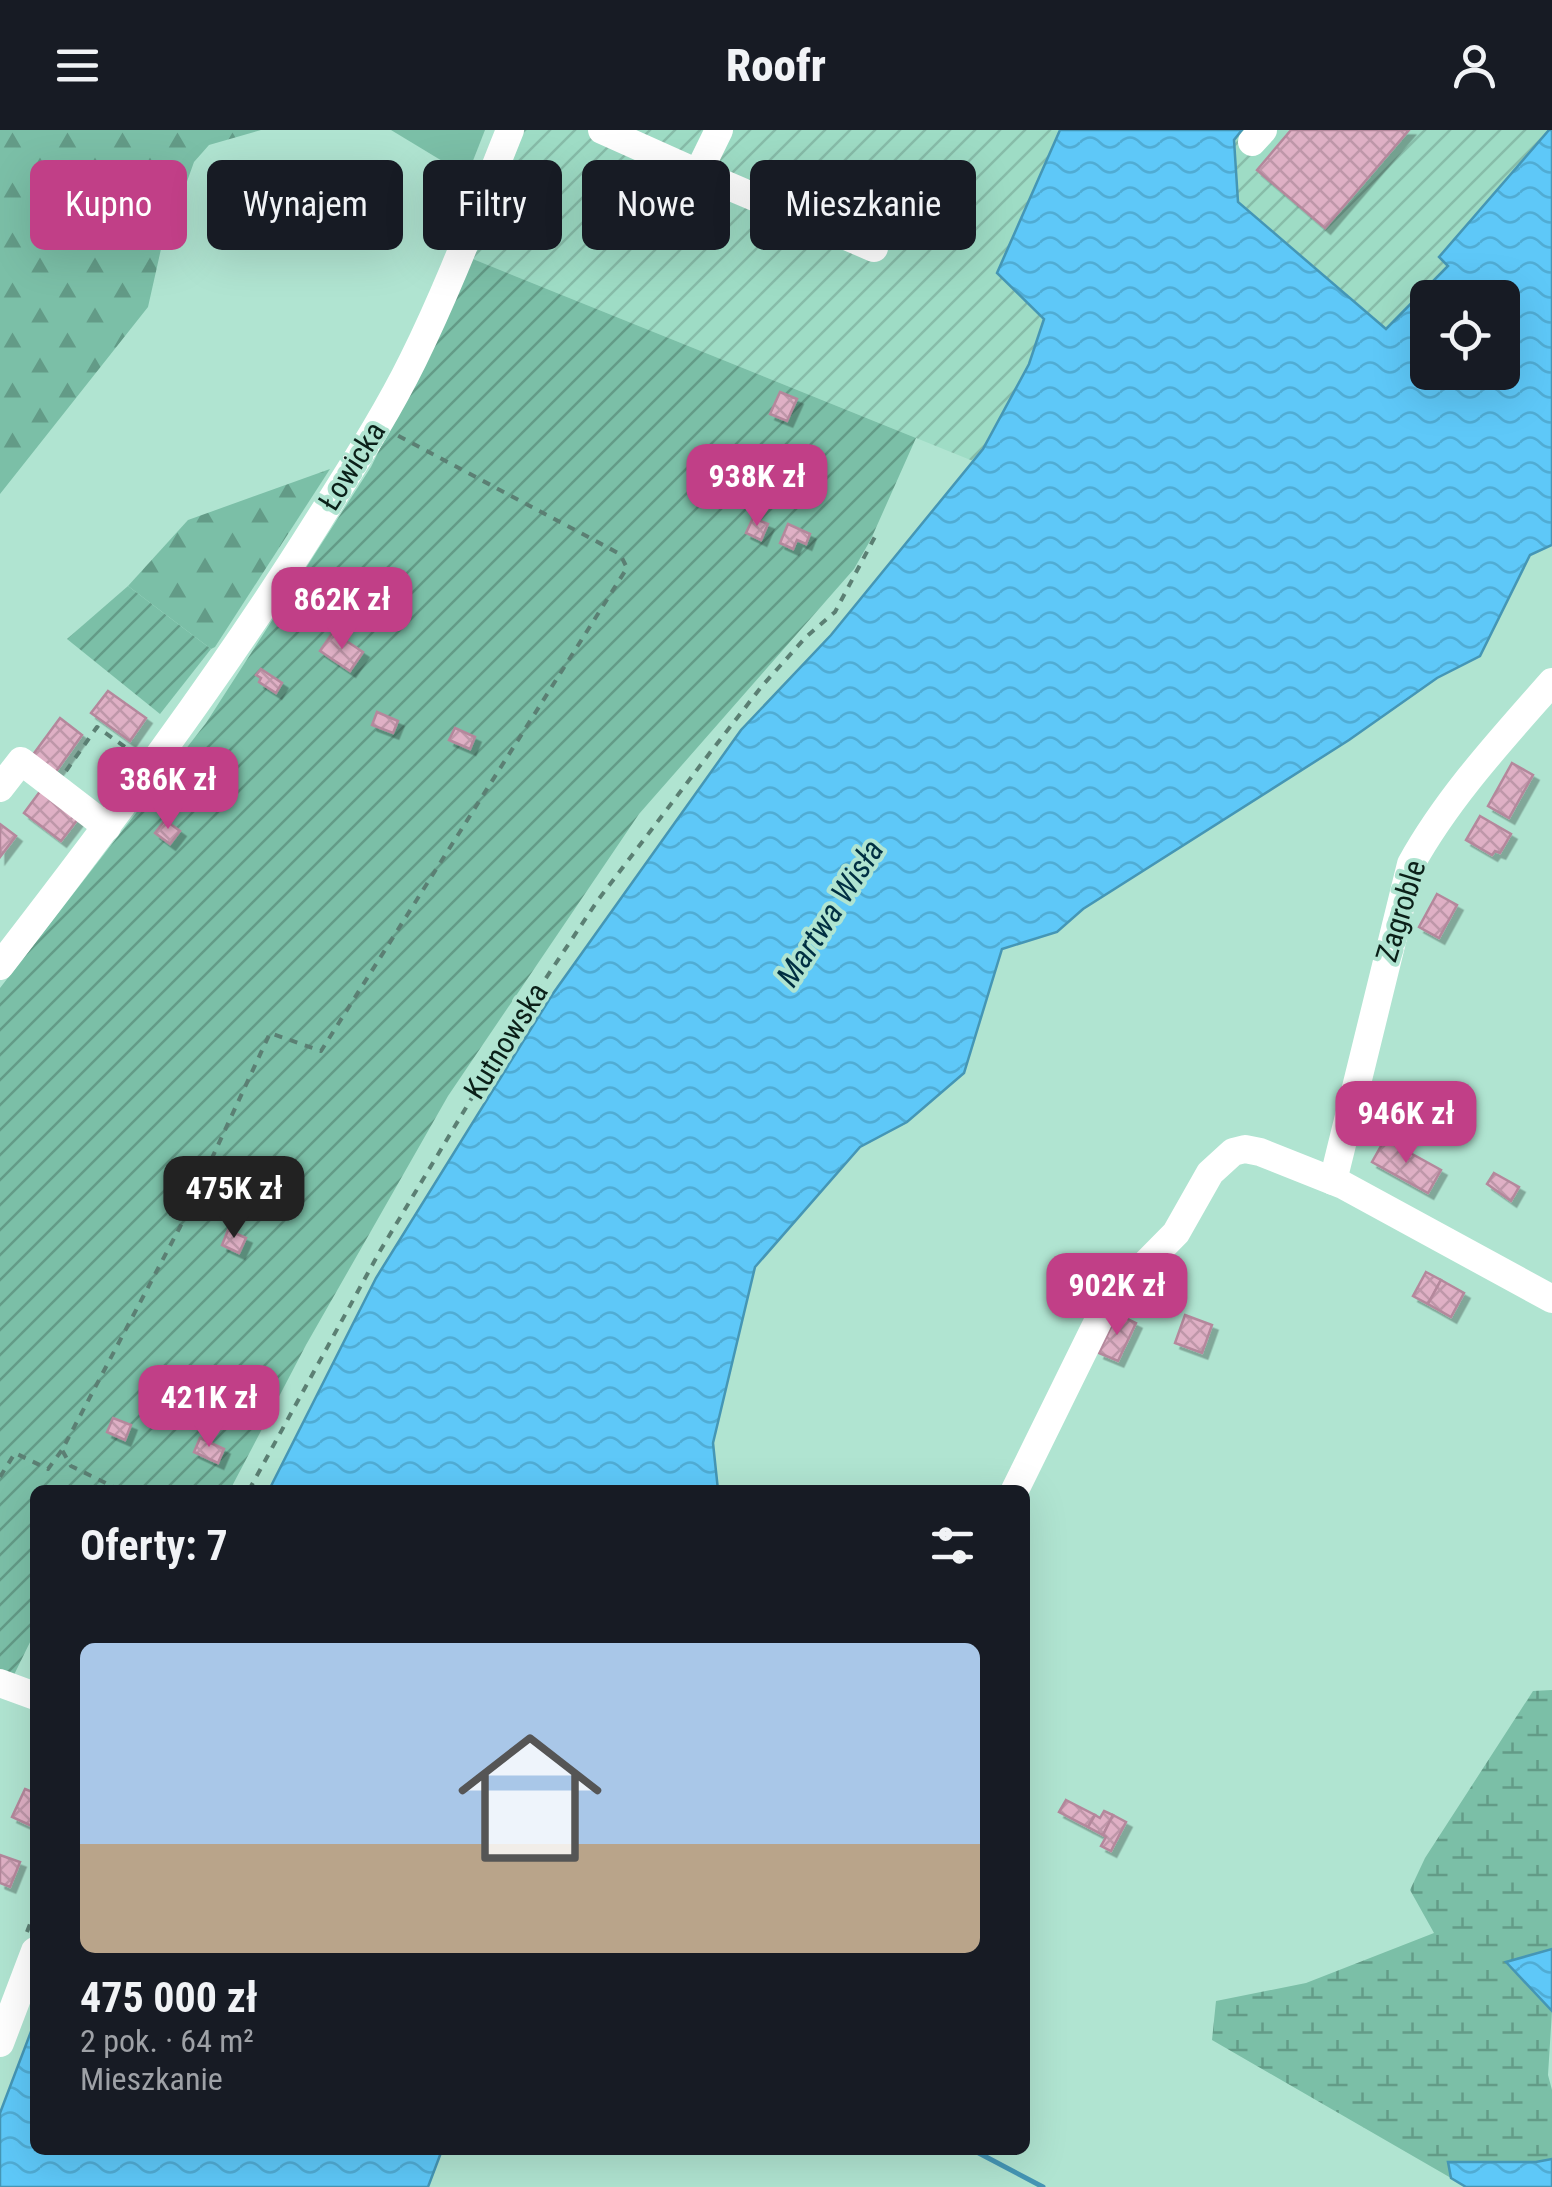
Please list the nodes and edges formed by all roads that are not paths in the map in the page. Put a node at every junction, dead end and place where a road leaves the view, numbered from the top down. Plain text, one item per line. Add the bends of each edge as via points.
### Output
1 (510, 130) edge
2 (602, 130) edge
3 (718, 130) edge
4 (669, 160) edge
5 (704, 160) edge
6 (1552, 682) edge
7 (0, 788) edge
8 (107, 827) junction
9 (0, 966) edge
10 (1333, 1181) junction
11 (1552, 1300) edge
12 (1017, 1485) edge
13 (0, 1683) edge
14 (30, 1694) edge
15 (30, 1964) edge
16 (0, 2044) edge

1 - 8 street, Łowicka via 428,326 378,425 251,627
2 - 4 street
3 - 5 street
6 - 10 street, Zagroble via 1490,753 1411,864
7 - 8 street via 21,761
8 - 9 street, Łowicka
10 - 11 street
10 - 12 street via 1245,1149 1220,1160 1176,1233 1107,1304
13 - 14 street
15 - 16 street

